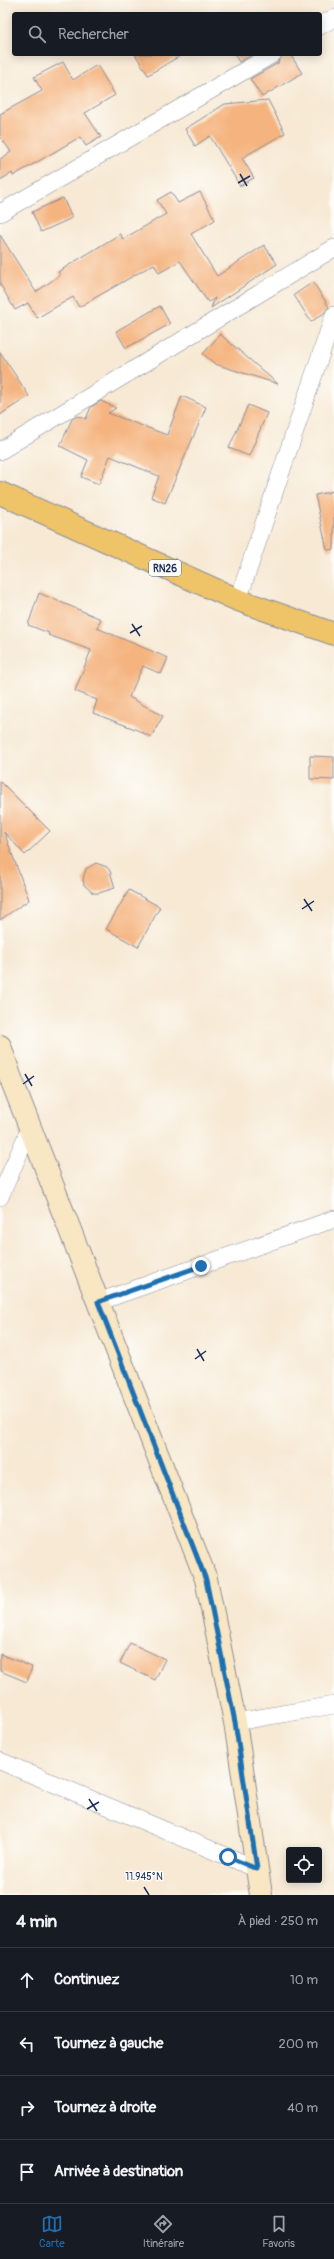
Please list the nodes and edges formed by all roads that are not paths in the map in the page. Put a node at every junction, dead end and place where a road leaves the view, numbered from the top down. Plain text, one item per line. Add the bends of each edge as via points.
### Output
1 (334, 18) edge
2 (322, 25) edge
3 (270, 56) edge
4 (0, 213) edge
5 (334, 248) edge
6 (334, 315) edge
7 (0, 450) edge
8 (0, 493) edge
9 (238, 600) junction
10 (334, 634) edge
11 (0, 1046) edge
12 (30, 1128) junction
13 (0, 1197) edge
14 (334, 1219) edge
15 (98, 1302) junction
16 (334, 1705) edge
17 (235, 1722) junction
18 (0, 1761) edge
19 (257, 1869) junction
20 (261, 1895) edge

1 - 2 street
3 - 4 street
5 - 7 street
6 - 9 street
8 - 9 main road, RN26
9 - 10 main road, RN26
11 - 12 street
12 - 13 street
12 - 15 street
14 - 15 street
15 - 17 street via 206,1580
16 - 17 street
17 - 19 street
18 - 19 street
19 - 20 street

